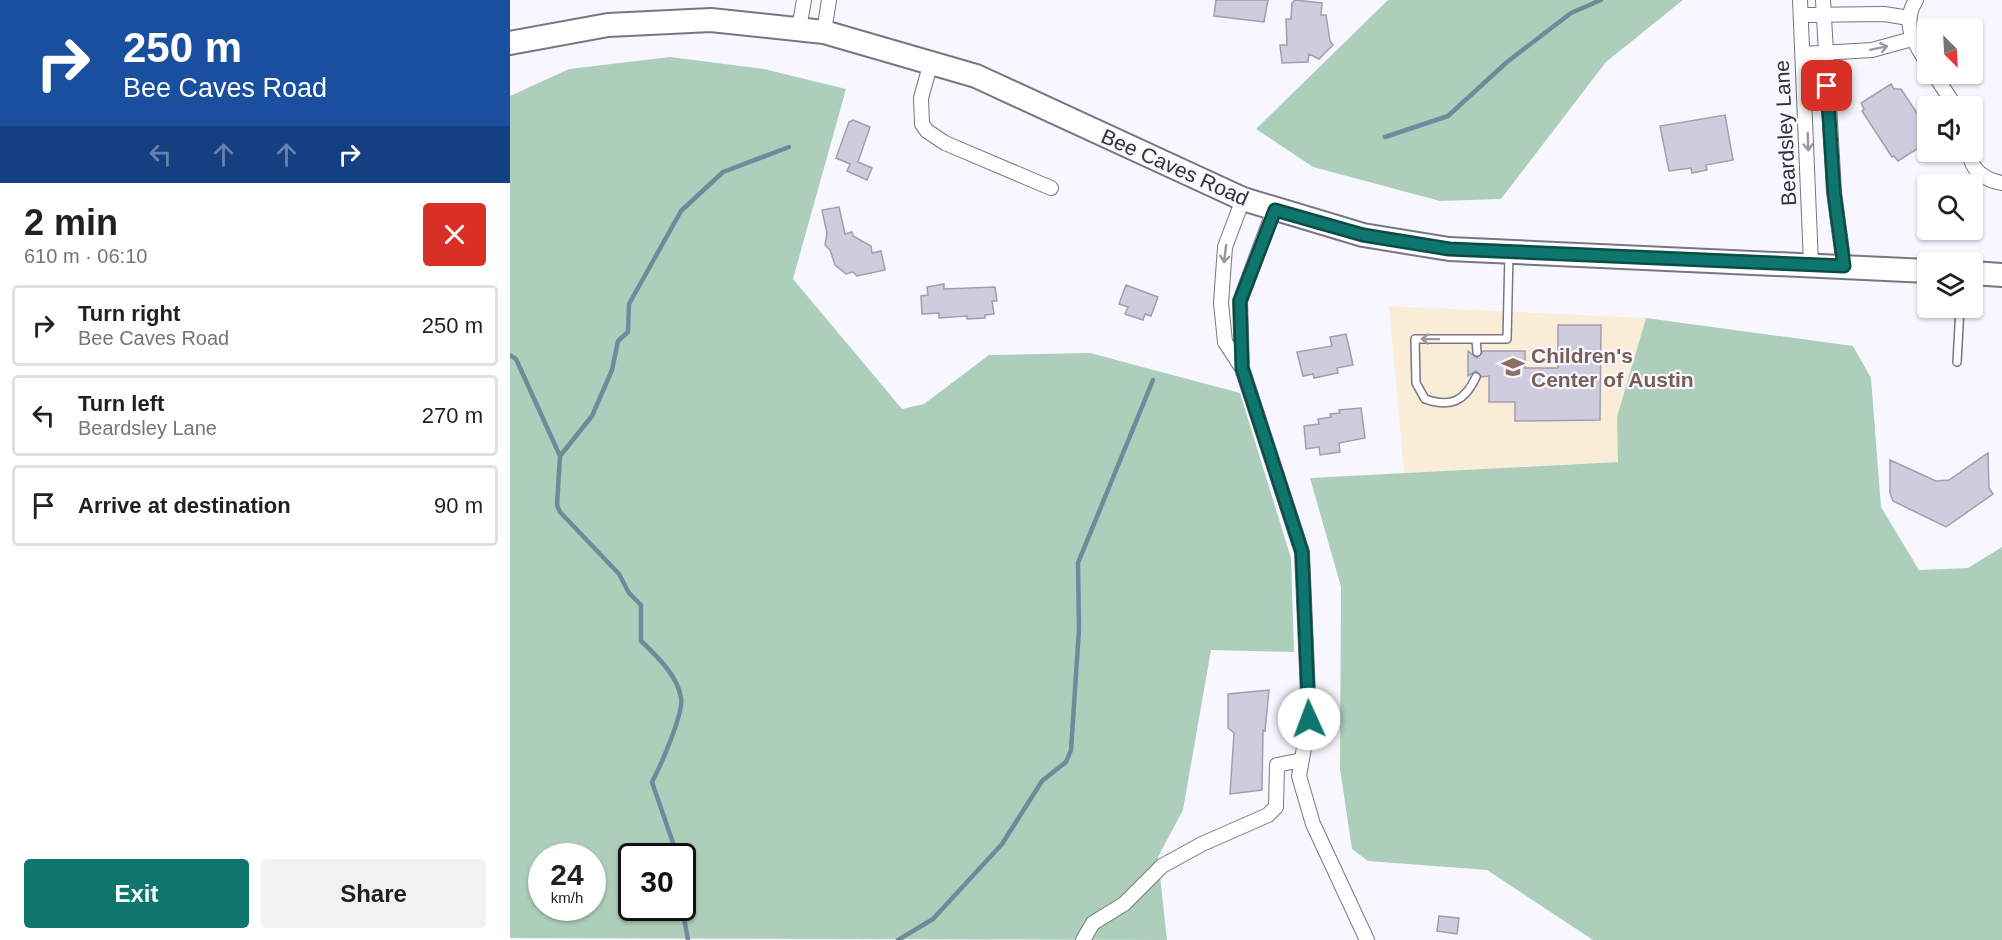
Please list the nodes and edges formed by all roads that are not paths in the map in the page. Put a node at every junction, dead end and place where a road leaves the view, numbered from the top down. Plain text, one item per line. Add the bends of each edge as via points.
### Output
1 (804, 0) edge
2 (829, 0) edge
3 (1800, 0) edge
4 (1916, 0) edge
5 (1823, 7) edge
6 (1801, 15) junction
7 (1909, 18) junction
8 (799, 28) junction
9 (824, 32) junction
10 (1912, 39) junction
11 (510, 43) edge
12 (1917, 47) edge
13 (1826, 53) junction
14 (1803, 54) junction
15 (931, 62) junction
16 (1974, 162) edge
17 (2002, 183) edge
18 (1052, 188) dead end
19 (1243, 199) junction
20 (1275, 210) junction
21 (1509, 251) junction
22 (1811, 264) junction
23 (1844, 266) junction
24 (1917, 270) edge
25 (1983, 274) edge
26 (2002, 275) edge
27 (1960, 318) edge
28 (1476, 339) junction
29 (1477, 352) dead end
30 (1958, 362) dead end
31 (1242, 368) junction
32 (1476, 377) dead end
33 (1302, 760) junction
34 (1083, 940) edge
35 (1367, 940) edge

1 - 8 street
2 - 9 street
3 - 6 street, Beardsley Lane
4 - 7 street
5 - 6 street
5 - 7 street
5 - 13 street
6 - 14 street, Beardsley Lane
7 - 10 street
8 - 9 main road, Bee Caves Road
8 - 11 main road, Bee Caves Road via 711,20 620,24
9 - 15 main road, Bee Caves Road
10 - 12 street
13 -> 10 street via 1872,50
13 - 14 street
13 - 23 street via 1834,192
14 -> 22 street, Beardsley Lane
15 - 18 street via 921,98 922,124 927,131
15 - 19 main road, Bee Caves Road via 976,76
16 - 17 street via 1988,179
19 - 20 main road, Bee Caves Road
19 -> 31 street via 1225,247 1221,303 1225,342
20 - 21 main road, Bee Caves Road via 1363,235 1449,249
20 - 31 street via 1240,301
21 - 22 main road, Bee Caves Road
21 - 28 lane via 1507,339
22 - 23 main road, Bee Caves Road
23 - 24 main road, Bee Caves Road
25 - 26 main road
27 - 30 lane
28 - 29 lane
28 -> 32 lane via 1415,339 1416,383 1425,399 1453,403 1465,397
31 - 33 street via 1302,552 1309,719
33 - 34 street via 1277,765 1276,807 1268,815 1162,866 1124,904 1093,923
33 - 35 street via 1299,776 1313,824

